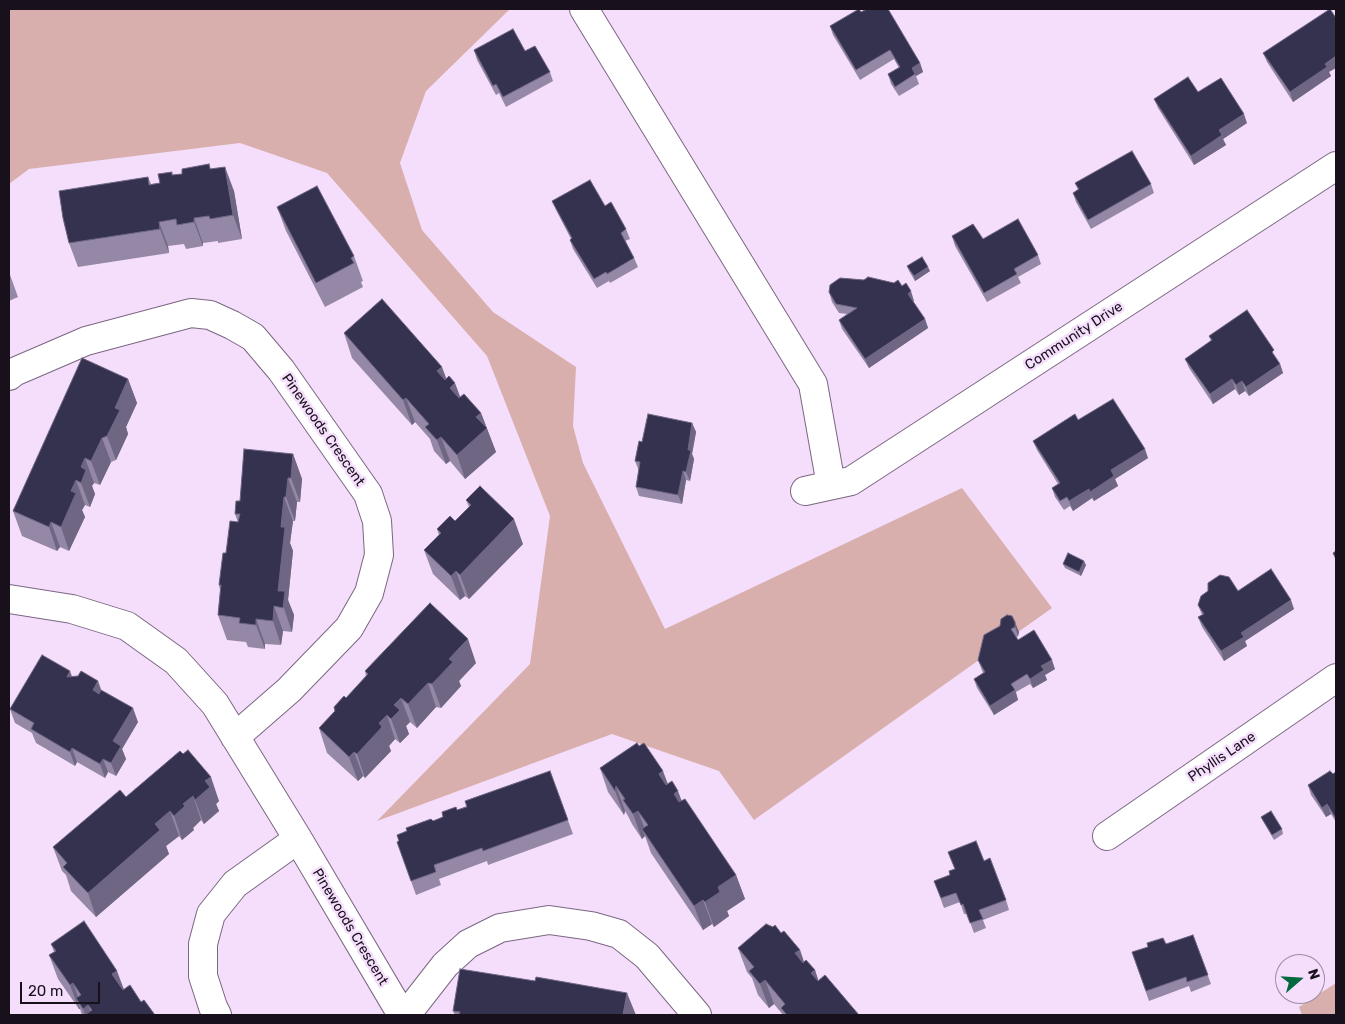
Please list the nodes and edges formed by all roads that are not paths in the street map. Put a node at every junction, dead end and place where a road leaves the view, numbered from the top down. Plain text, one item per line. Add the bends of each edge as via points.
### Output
1 (584, 9) edge
2 (1336, 166) edge
3 (9, 376) edge
4 (9, 599) edge
5 (1336, 678) edge
6 (235, 736) junction
7 (1107, 836) dead end
8 (298, 839) junction
9 (217, 1015) edge
10 (402, 1015) edge
11 (406, 1015) edge
12 (697, 1015) edge

1 - 2 street, Community Drive via 812,384 818,488 851,481
3 - 6 street, Pinewoods Crescent via 86,341 190,313 210,315 253,337 281,370 368,494 377,521 380,556 369,593 349,628 289,690
4 - 6 street, Pinewoods Crescent via 72,608 127,626 176,661 215,704
5 - 7 street, Phyllis Lane
6 - 8 street, Pinewoods Crescent
8 - 9 street via 235,884 211,914 203,944 203,976
8 - 10 street, Pinewoods Crescent
11 - 12 street via 445,965 468,944 500,928 549,920 592,926 619,934 647,956

